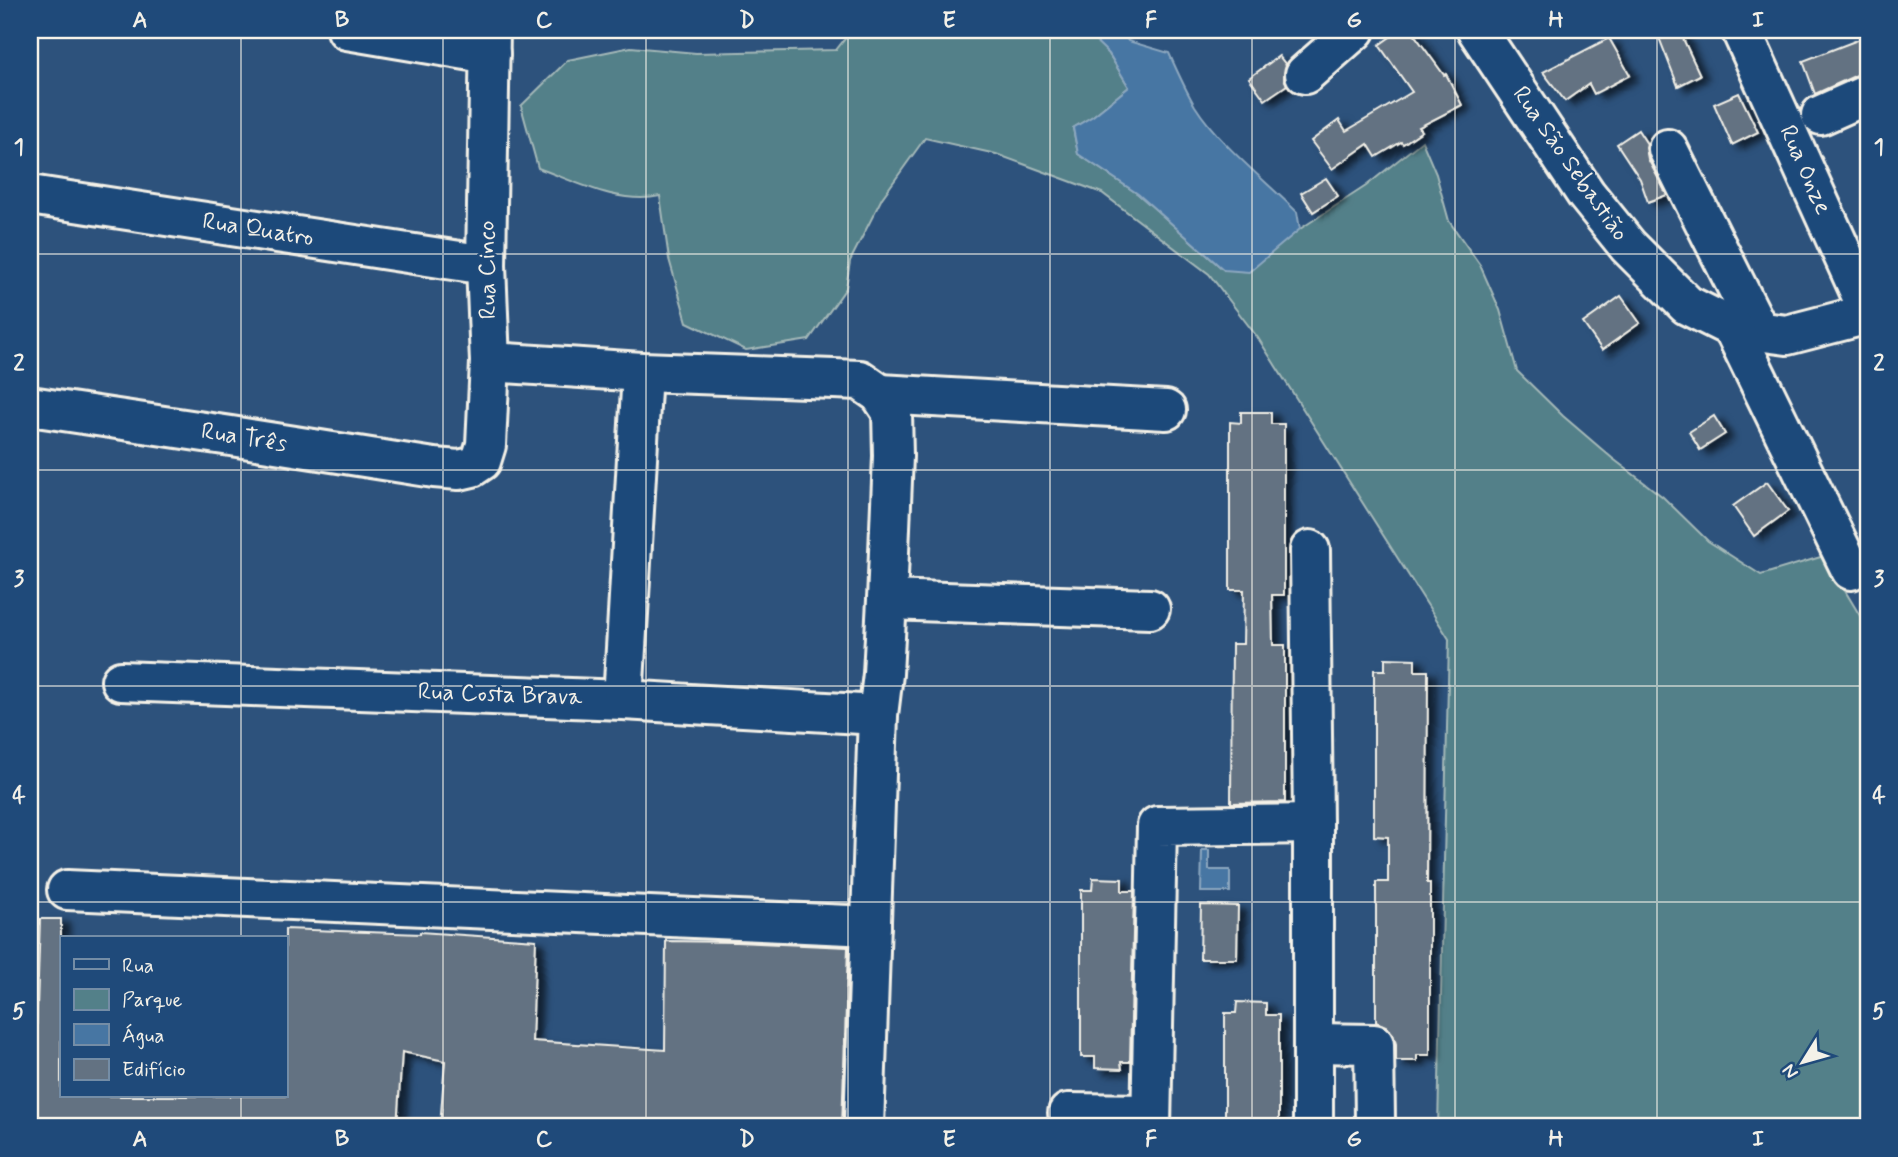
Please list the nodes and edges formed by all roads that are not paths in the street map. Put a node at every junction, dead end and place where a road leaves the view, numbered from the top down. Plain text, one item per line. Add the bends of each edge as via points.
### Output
1 (347, 30) edge
2 (1355, 30) edge
3 (1477, 30) edge
4 (1741, 30) edge
5 (490, 42) edge
6 (1305, 74) dead end
7 (1868, 94) edge
8 (1821, 115) dead end
9 (1668, 149) dead end
10 (30, 195) edge
11 (486, 265) junction
12 (1868, 312) edge
13 (1746, 330) junction
14 (490, 362) junction
15 (642, 372) junction
16 (880, 394) junction
17 (30, 407) edge
18 (1166, 410) dead end
19 (459, 470) joint
20 (1310, 550) dead end
21 (1851, 570) dead end
22 (887, 600) junction
23 (1150, 609) dead end
24 (121, 681) dead end
25 (623, 700) junction
26 (878, 715) junction
27 (1313, 824) junction
28 (67, 890) dead end
29 (871, 926) junction
30 (1313, 1043) junction
31 (1068, 1113) dead end
32 (1375, 1119) dead end
33 (1151, 1121) edge
34 (864, 1127) edge
35 (1312, 1127) edge

1 - 5 street
2 - 6 street
3 - 13 street, Rua São Sebastião via 1586,194 1628,246 1687,305
4 - 12 street, Rua Onze
5 - 11 street, Rua Cinco
7 - 8 street
9 - 13 street
10 - 11 street, Rua Quatro
11 - 14 street, Rua Cinco
12 - 13 street, Rua São Sebastião via 1787,335
13 - 21 street
14 - 15 street
14 - 19 street, Rua Cinco via 486,445 481,461
15 - 16 street via 860,380
15 - 25 street
16 - 18 street
16 - 22 street via 892,412
17 - 19 street, Rua Três
20 - 27 street
22 - 23 street
22 - 26 street
24 - 25 street, Rua Costa Brava
25 - 26 street, Rua Costa Brava
26 - 29 street
27 - 30 street
27 - 33 street via 1157,826
28 - 29 street
29 - 34 street
30 - 32 street via 1374,1044
30 - 35 street
31 - 33 street

